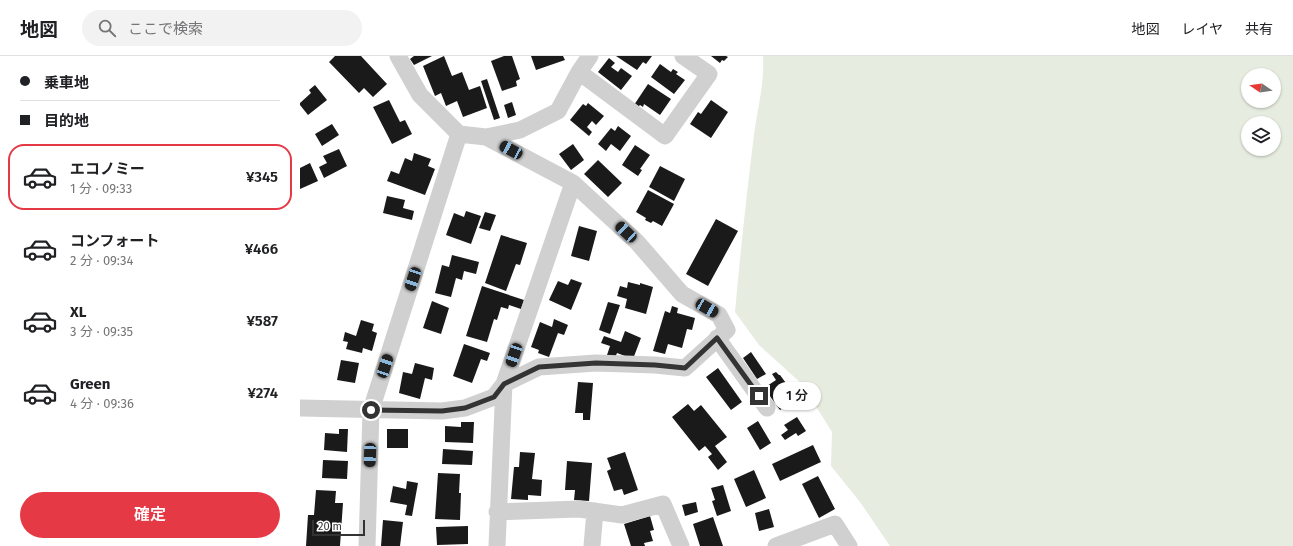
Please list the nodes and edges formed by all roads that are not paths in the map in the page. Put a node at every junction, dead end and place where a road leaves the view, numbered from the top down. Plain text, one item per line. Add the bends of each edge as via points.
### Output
1 (398, 56) edge
2 (590, 56) edge
3 (683, 56) edge
4 (579, 72) junction
5 (459, 134) junction
6 (486, 137) junction
7 (573, 183) junction
8 (717, 338) junction
9 (504, 384) junction
10 (300, 408) edge
11 (767, 408) dead end
12 (371, 410) junction
13 (595, 511) junction
14 (497, 512) junction
15 (367, 546) edge
16 (496, 546) edge
17 (592, 546) edge
18 (681, 546) edge
19 (776, 546) edge
20 (849, 546) edge

1 - 5 street via 420,95
2 - 4 street
3 - 4 street via 709,74 665,136
4 - 6 street via 558,111 520,130
5 - 6 street
5 - 12 street
6 - 7 street
7 - 8 street via 637,242 682,294 719,315 727,330
7 - 9 street
8 - 9 street via 685,368 596,363 539,367
8 - 11 street
9 - 12 street via 494,397 465,408 442,411
9 - 14 street
10 - 12 street
12 - 15 street
13 - 14 street via 579,509
13 - 17 street
13 - 18 street via 622,515 663,504
14 - 16 street
19 - 20 street via 835,524

